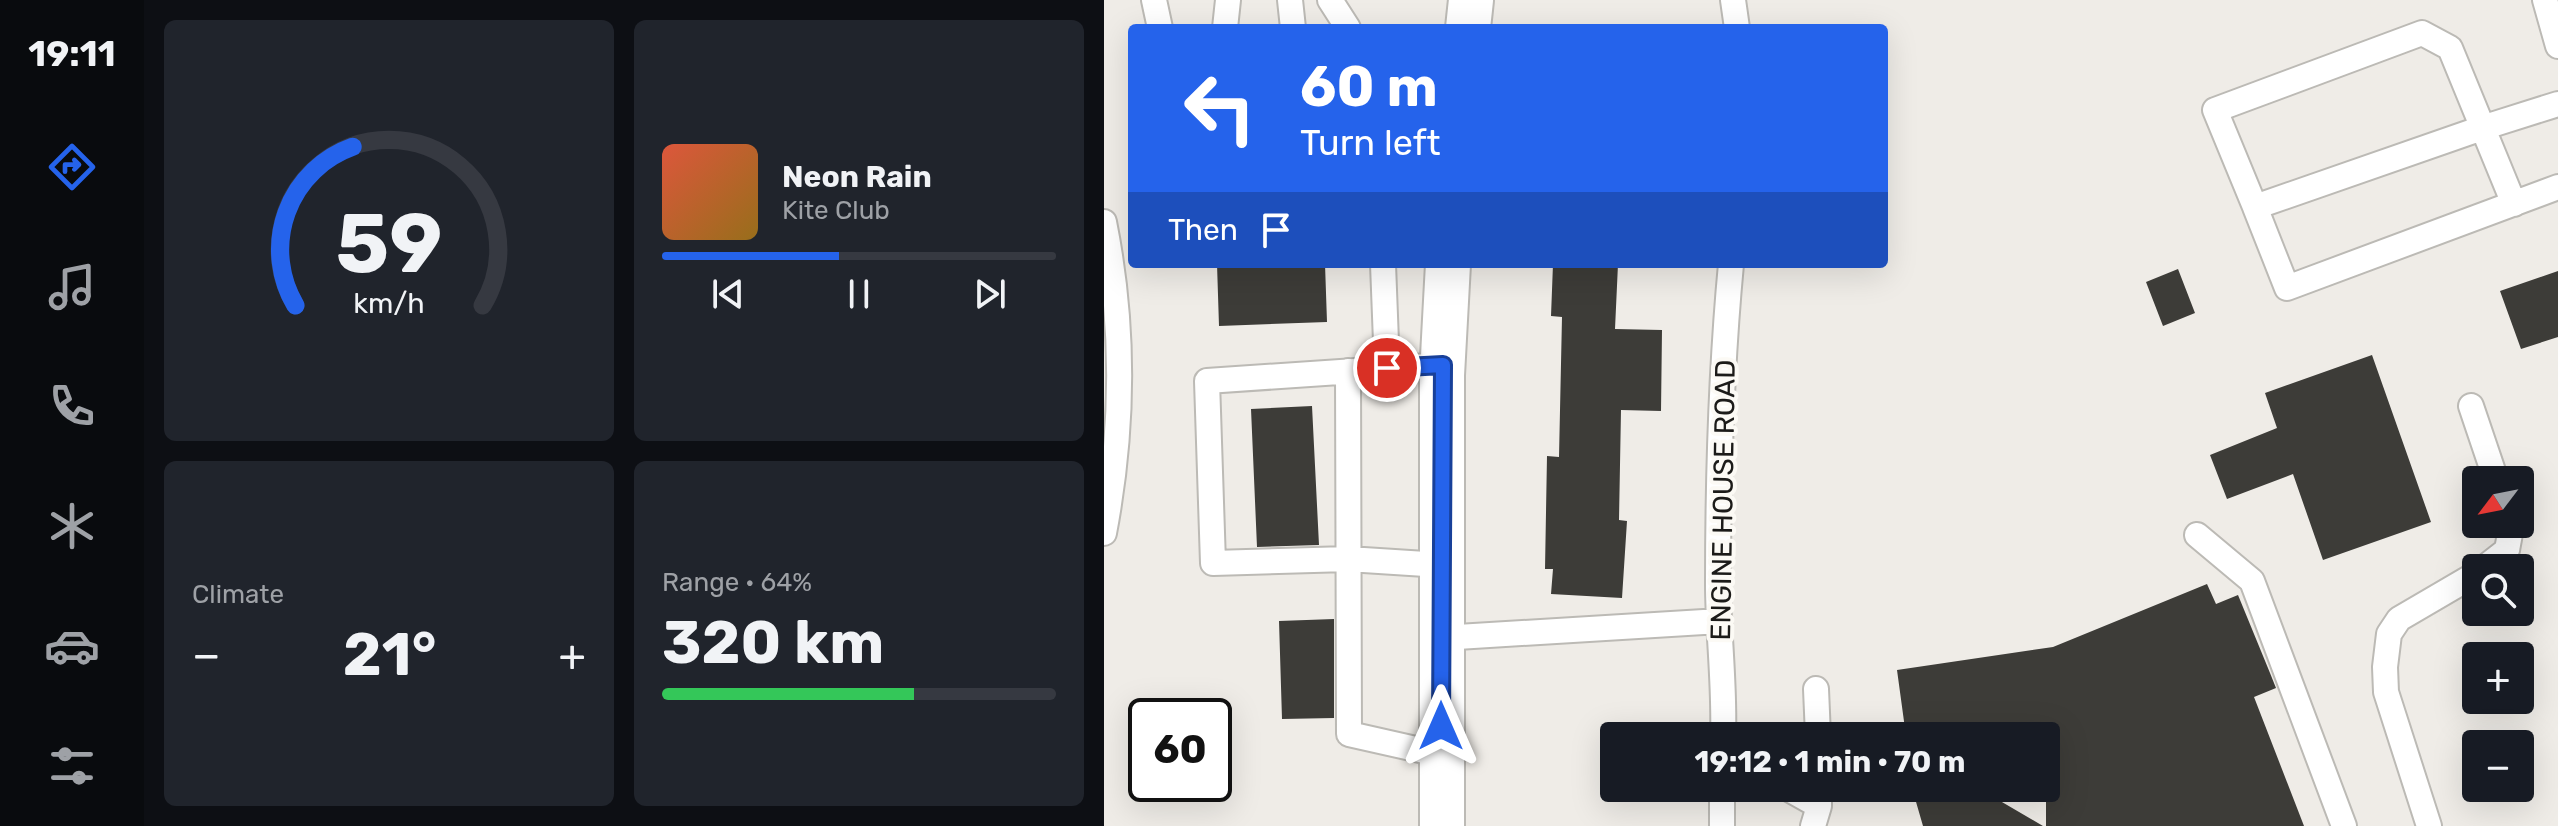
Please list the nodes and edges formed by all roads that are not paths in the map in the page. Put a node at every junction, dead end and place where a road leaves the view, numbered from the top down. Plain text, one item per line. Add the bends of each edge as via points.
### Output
1 (1154, 0) edge
2 (1228, 0) edge
3 (1290, 0) edge
4 (1330, 0) edge
5 (1471, 0) edge
6 (1733, 0) edge
7 (2545, 0) edge
8 (1159, 24) edge
9 (1225, 24) edge
10 (1293, 24) edge
11 (1345, 24) edge
12 (1468, 24) edge
13 (1736, 24) edge
14 (2558, 46) edge
15 (2558, 104) edge
16 (2485, 127) junction
17 (2558, 187) edge
18 (2514, 204) junction
19 (2255, 207) junction
20 (1104, 222) edge
21 (1383, 268) edge
22 (1448, 268) edge
23 (1731, 268) edge
24 (1443, 365) junction
25 (1387, 368) junction
26 (1348, 371) junction
27 (2471, 406) dead end
28 (2491, 466) edge
29 (1104, 533) edge
30 (2197, 535) dead end
31 (1348, 559) junction
32 (1441, 565) junction
33 (2462, 582) edge
34 (1720, 621) junction
35 (1441, 638) junction
36 (1816, 689) dead end
37 (1723, 722) edge
38 (1817, 722) edge
39 (1442, 755) junction
40 (1722, 802) edge
41 (1442, 826) edge
42 (1722, 826) edge
43 (2344, 826) edge
44 (2429, 826) edge

1 - 8 lane
2 - 9 lane
3 - 10 lane
4 - 11 lane
5 - 12 main road
6 - 13 lane
7 - 14 lane
15 - 16 lane
16 - 18 lane
16 - 19 lane
16 - 19 lane via 2450,48 2422,33 2215,110
17 - 18 lane
18 - 19 lane via 2287,288
20 - 29 lane via 1120,348 1121,402
21 - 25 lane
22 - 24 main road
23 - 34 lane, ENGINE HOUSE ROAD via 1721,426
24 - 25 lane
24 - 32 main road
25 - 26 lane
26 - 31 lane
26 - 31 lane via 1207,381 1213,563
27 - 28 lane
30 - 43 lane via 2252,581
31 - 32 lane
31 - 39 lane via 1349,734
32 - 35 main road
33 - 44 lane via 2399,619 2389,634 2386,692
34 - 35 lane
34 - 37 lane, ENGINE HOUSE ROAD
35 - 39 main road
36 - 38 lane
39 - 41 main road
40 - 42 lane

